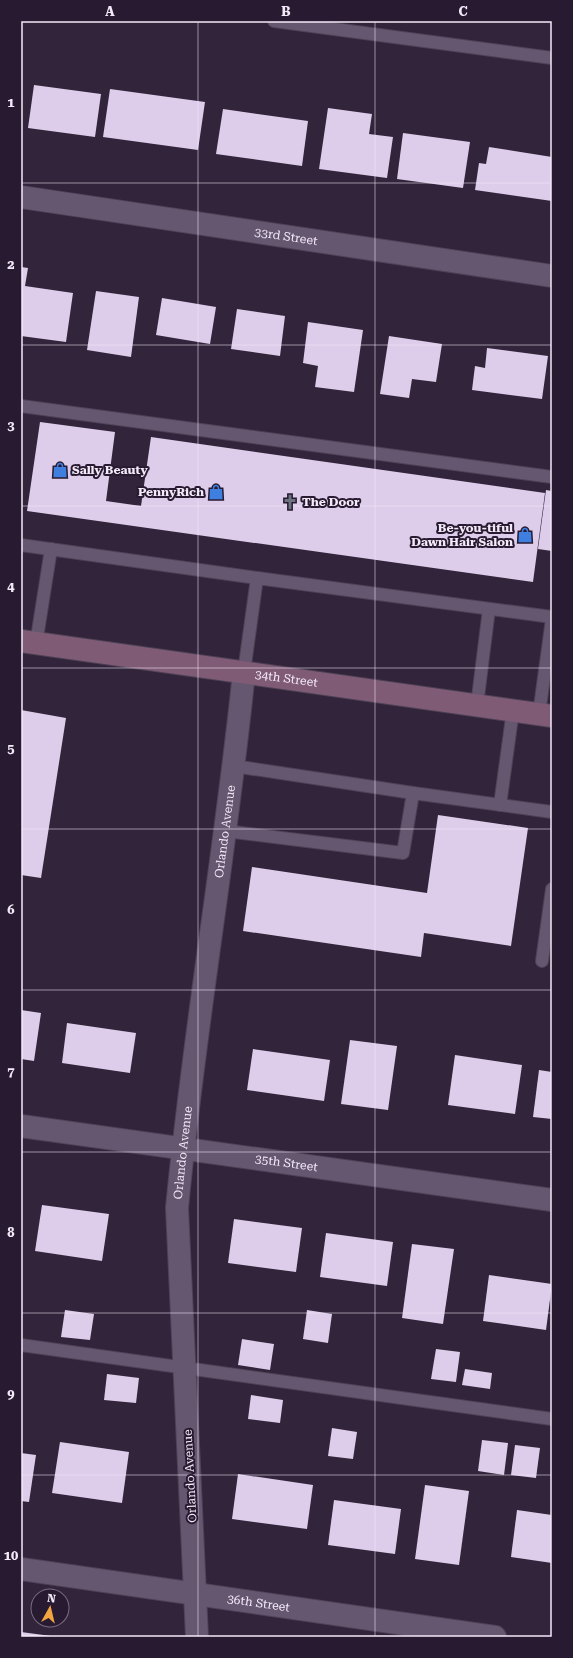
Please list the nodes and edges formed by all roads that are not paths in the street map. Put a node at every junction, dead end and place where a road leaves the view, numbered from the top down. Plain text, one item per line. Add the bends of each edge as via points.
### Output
1 (274, 21) edge
2 (552, 58) edge
3 (21, 197) edge
4 (552, 276) edge
5 (21, 406) edge
6 (552, 477) edge
7 (21, 545) edge
8 (50, 549) junction
9 (257, 578) junction
10 (489, 609) junction
11 (552, 618) edge
12 (28, 642) edge
13 (244, 672) junction
14 (477, 705) junction
15 (513, 710) junction
16 (546, 715) edge
17 (234, 766) junction
18 (413, 793) junction
19 (500, 805) junction
20 (552, 812) edge
21 (226, 831) junction
22 (552, 889) edge
23 (542, 961) dead end
24 (21, 1126) edge
25 (183, 1148) junction
26 (552, 1200) edge
27 (21, 1345) edge
28 (184, 1367) junction
29 (552, 1419) edge
30 (21, 1569) edge
31 (195, 1593) junction
32 (197, 1637) edge
33 (496, 1637) edge

1 - 2 lane
3 - 4 street, 33rd Street
5 - 6 lane
7 - 8 lane
8 - 9 lane
8 - 12 lane
9 - 10 lane
9 - 13 lane
10 - 11 lane
10 - 14 lane
11 - 16 lane
12 - 13 main road, 34th Street
13 - 14 main road, 34th Street
13 - 17 street, Orlando Avenue
14 - 15 main road, 34th Street
15 - 16 main road, 34th Street
15 - 19 lane
17 - 18 lane
17 - 21 street, Orlando Avenue
18 - 19 lane
18 - 21 lane via 404,853
19 - 20 lane
21 - 25 street, Orlando Avenue
22 - 23 lane
24 - 25 street, 35th Street
25 - 26 street, 35th Street
25 - 28 street, Orlando Avenue via 177,1208
27 - 28 lane
28 - 29 lane
28 - 31 street, Orlando Avenue
30 - 31 street, 36th Street
31 - 32 street, Orlando Avenue
31 - 33 street, 36th Street

